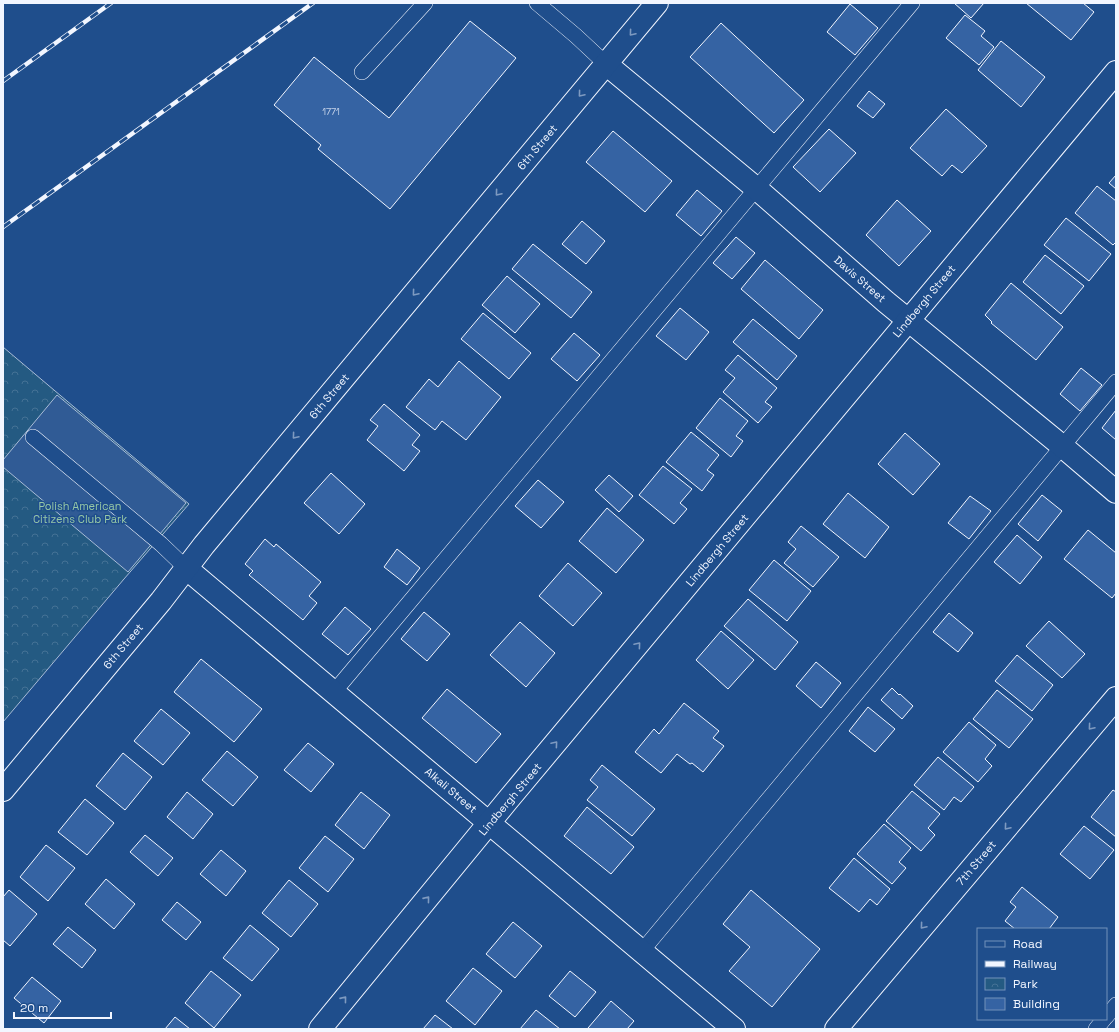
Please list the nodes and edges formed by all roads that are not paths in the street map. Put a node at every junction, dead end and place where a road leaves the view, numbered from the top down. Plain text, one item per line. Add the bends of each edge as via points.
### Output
1 (425, 3) edge
2 (537, 3) edge
3 (657, 3) edge
4 (912, 3) edge
5 (606, 64) junction
6 (362, 72) dead end
7 (1116, 72) edge
8 (757, 189) junction
9 (908, 320) junction
10 (1116, 382) edge
11 (33, 437) dead end
12 (1062, 446) junction
13 (1116, 492) edge
14 (186, 568) junction
15 (334, 692) junction
16 (1116, 698) edge
17 (3, 790) edge
18 (489, 823) junction
19 (642, 951) junction
20 (1116, 1005) edge
21 (1107, 1016) edge
22 (1103, 1020) edge
23 (320, 1029) edge
24 (734, 1029) edge
25 (836, 1029) edge
26 (1096, 1029) edge

1 - 6 lane
2 - 5 lane
3 -> 5 street, 6th Street
4 - 8 lane
5 - 8 street, Davis Street
5 -> 14 street, 6th Street
7 - 9 street, Lindbergh Street
8 - 9 street, Davis Street
8 - 15 lane
9 - 12 street, Davis Street
18 -> 9 street, Lindbergh Street
10 - 12 lane
11 - 14 lane
12 - 13 street, Davis Street
12 - 19 lane
14 - 15 street, Alkali Street
14 - 17 street, 6th Street
15 - 18 street, Alkali Street
16 -> 25 street, 7th Street
18 - 19 street, Alkali Street
23 -> 18 street, Lindbergh Street
19 - 24 street, Alkali Street
20 - 21 lane
22 - 26 lane

